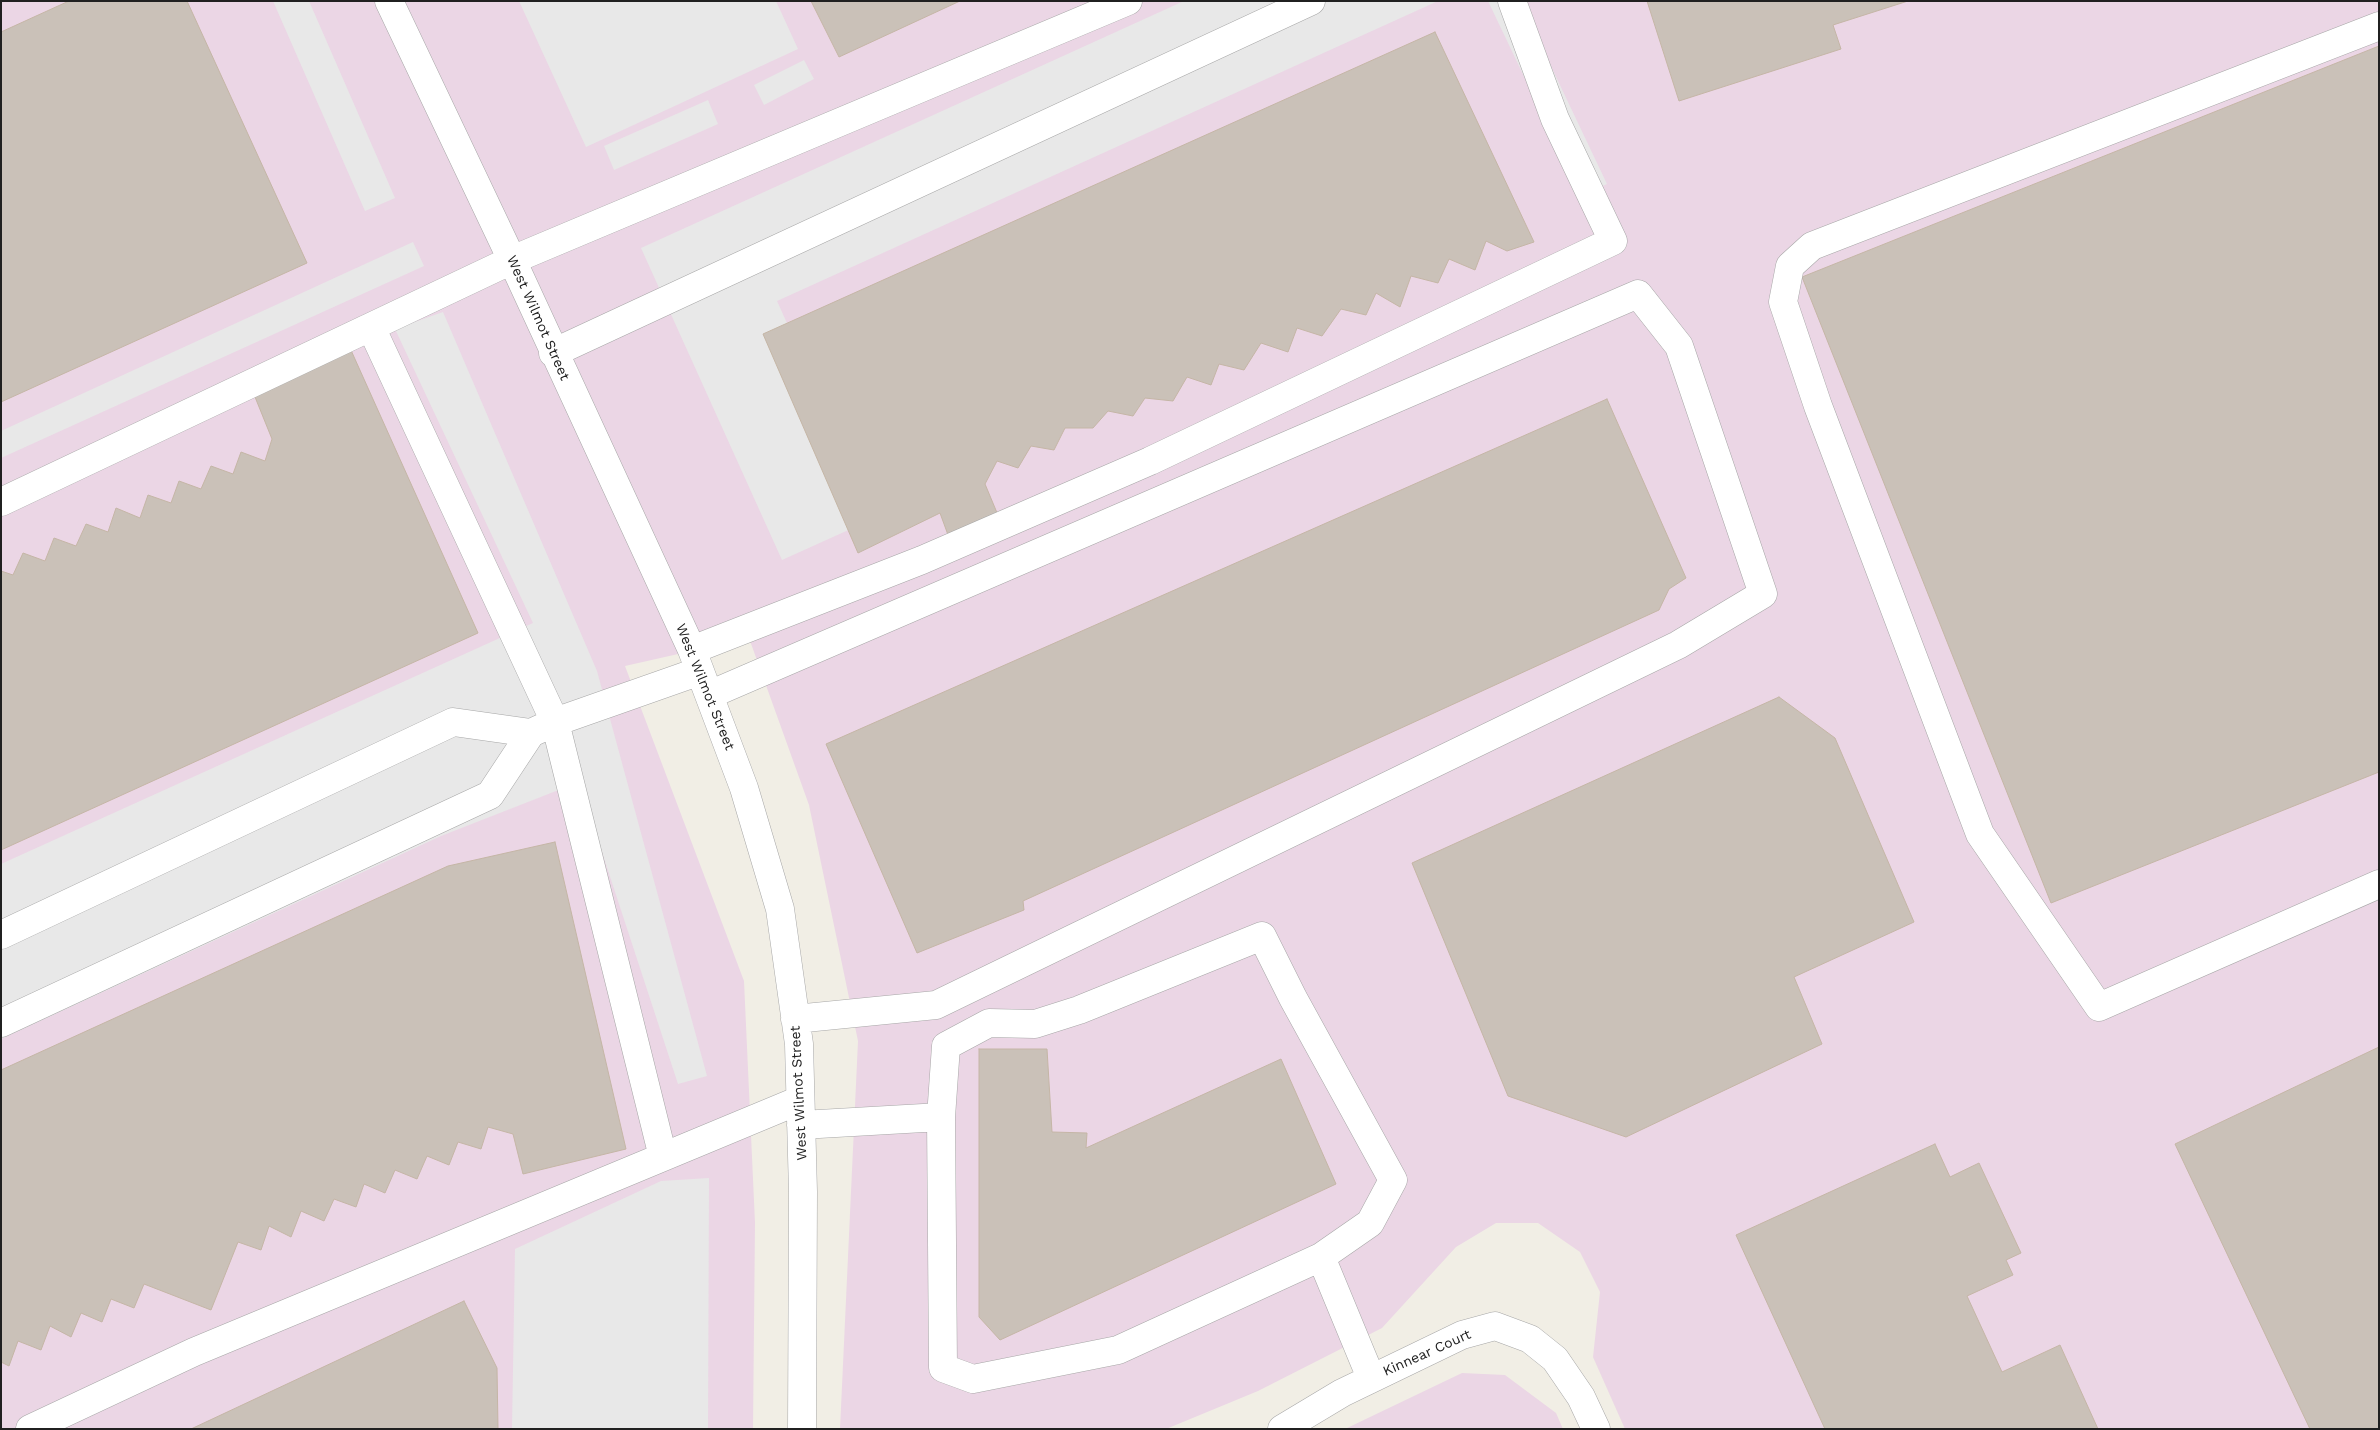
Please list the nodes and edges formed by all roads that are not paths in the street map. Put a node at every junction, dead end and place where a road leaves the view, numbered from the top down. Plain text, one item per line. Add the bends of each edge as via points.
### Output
1 (389, 1) edge
2 (1128, 1) edge
3 (1311, 1) edge
4 (1512, 1) edge
5 (2379, 26) edge
6 (512, 260) junction
7 (371, 327) junction
8 (553, 353) junction
9 (1, 502) edge
10 (700, 672) junction
11 (543, 728) junction
12 (2379, 884) edge
13 (1, 936) edge
14 (795, 1019) junction
15 (1, 1022) edge
16 (801, 1112) junction
17 (941, 1117) junction
18 (663, 1157) junction
19 (1321, 1257) junction
20 (1371, 1378) junction
21 (30, 1429) edge
22 (802, 1429) edge
23 (1282, 1429) edge
24 (1596, 1429) edge

1 - 6 street, West Wilmot Street
2 - 6 street
3 - 8 street
4 - 10 street via 1555,119 1613,241 1150,461 922,560
5 - 12 street via 1812,246 1790,266 1783,302 1818,406 1980,834 2099,1007
6 - 7 street
6 - 8 street, West Wilmot Street
7 - 9 street
7 - 11 street
8 - 10 street, West Wilmot Street
10 - 11 street
10 - 14 street, West Wilmot Street via 744,788 780,910
10 - 14 street via 1638,294 1679,346 1763,594 1678,644 936,1005
11 - 13 street via 453,722
11 - 15 street via 490,795
11 - 18 street
14 - 16 street, West Wilmot Street
16 - 17 street
16 - 18 street
16 - 22 street, West Wilmot Street
17 - 19 street via 943,1368 973,1379 1118,1350
17 - 19 street via 946,1046 989,1023 1035,1024 1079,1010 1262,936 1392,1180 1370,1223
18 - 21 street via 194,1352
19 - 20 street
20 - 23 street, Kinnear Court
20 - 24 street, Kinnear Court via 1462,1335 1495,1326 1530,1339 1555,1359 1582,1397

